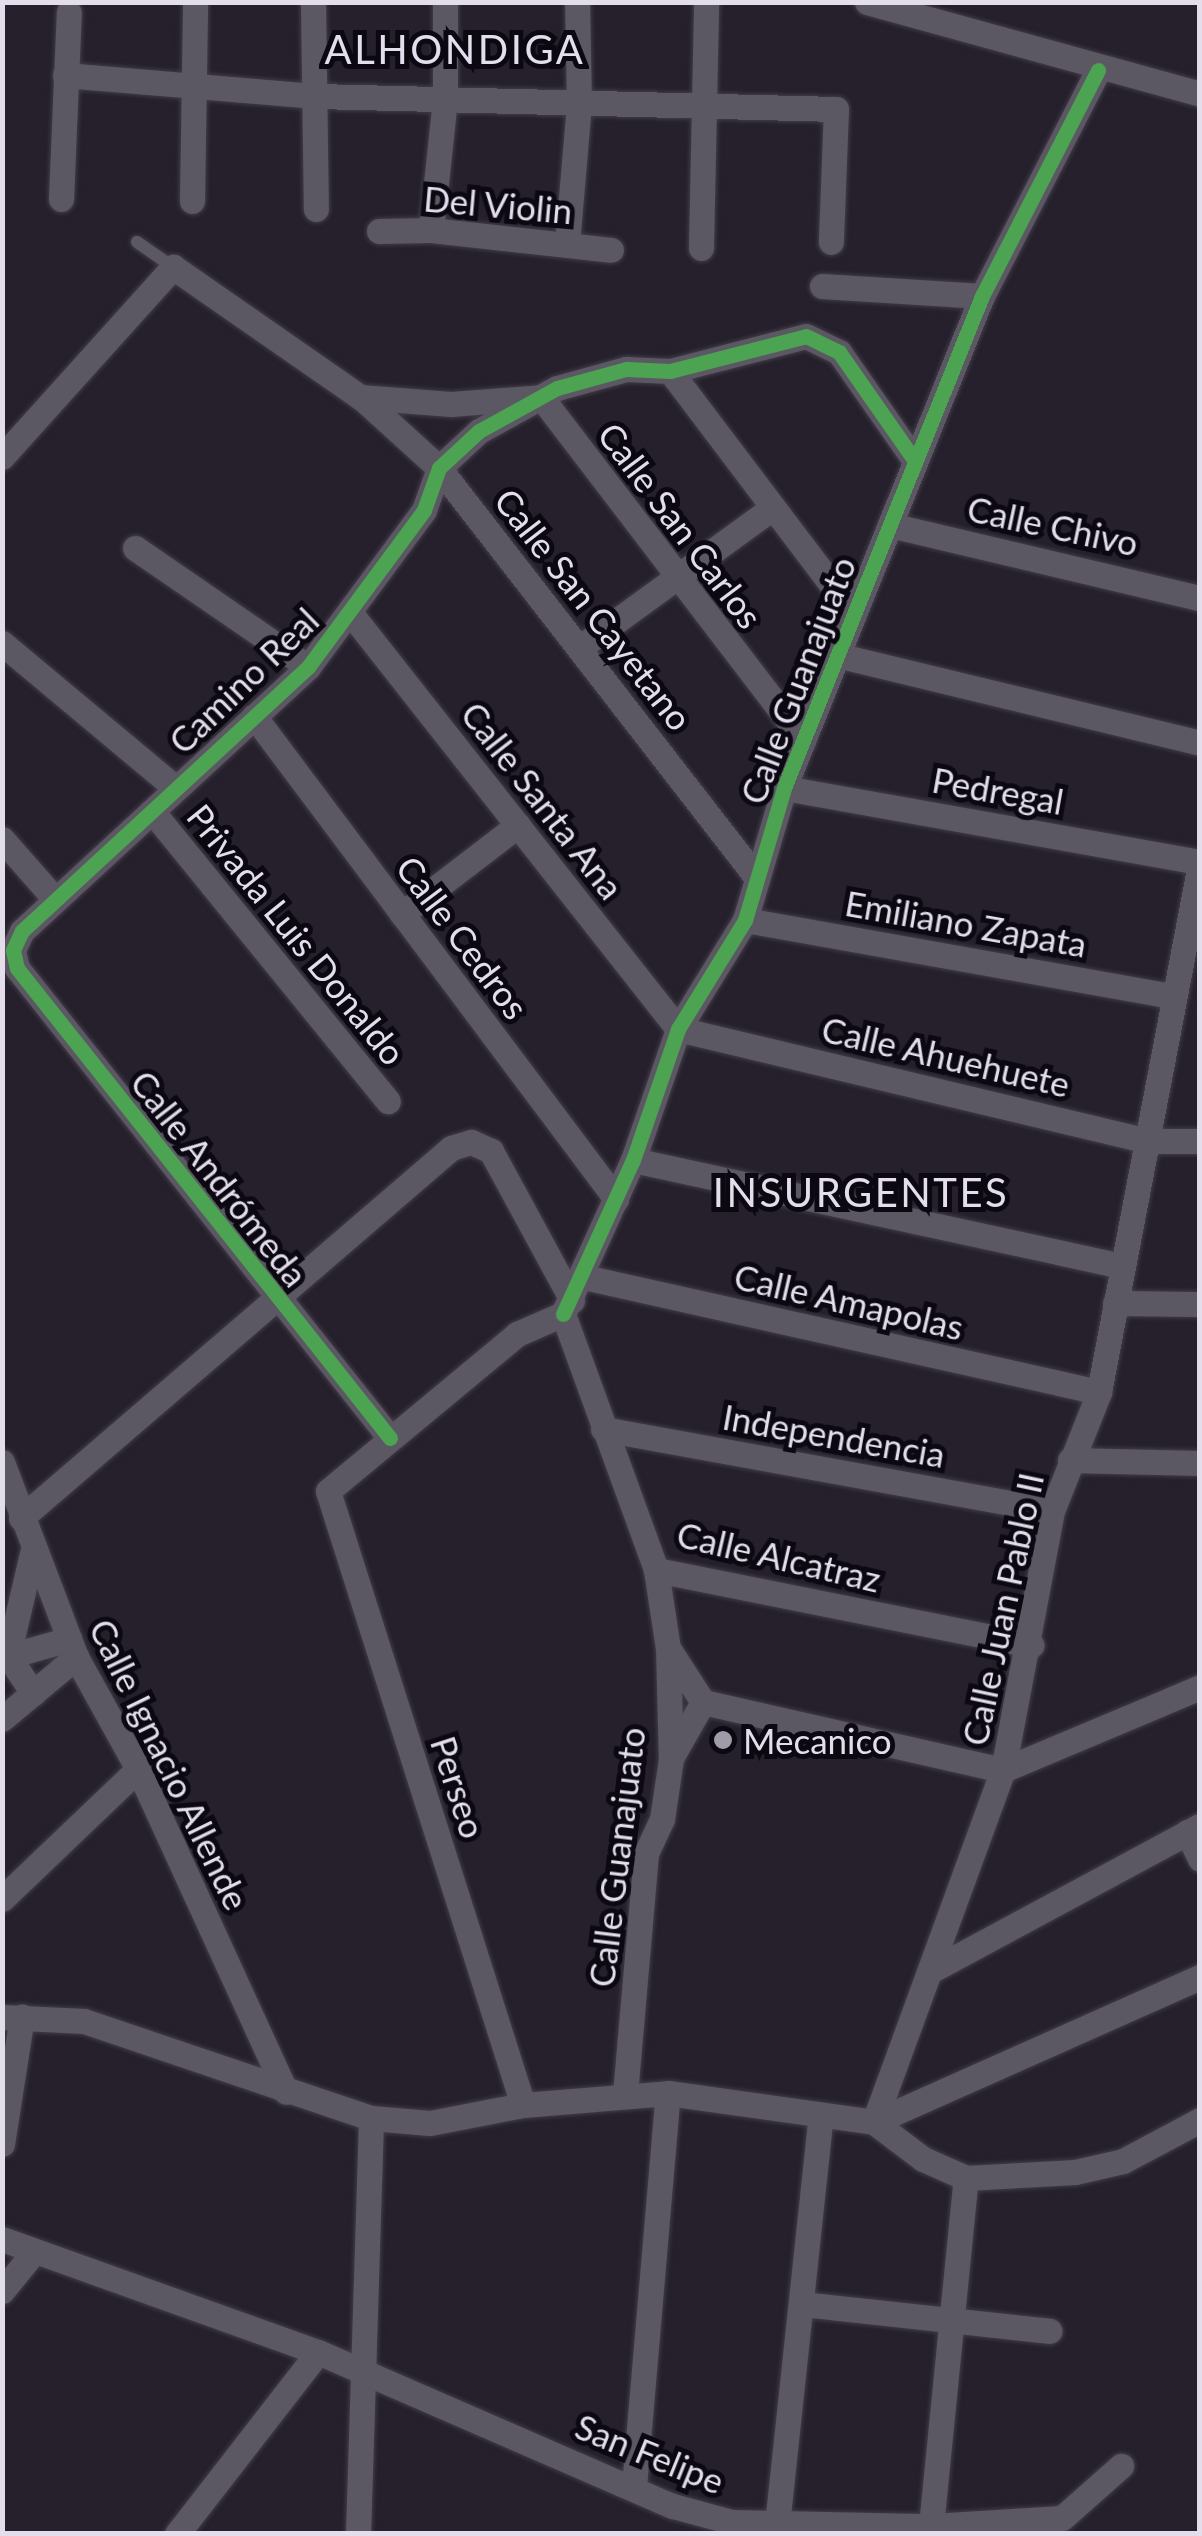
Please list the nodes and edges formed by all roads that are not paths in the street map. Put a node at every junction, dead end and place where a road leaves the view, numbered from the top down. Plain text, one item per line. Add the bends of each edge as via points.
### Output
1 (195, 2) edge
2 (313, 2) edge
3 (446, 2) edge
4 (577, 2) edge
5 (706, 2) edge
6 (876, 4) edge
7 (69, 12) dead end
8 (1098, 70) junction
9 (65, 75) junction
10 (194, 81) junction
11 (1200, 94) edge
12 (316, 96) junction
13 (445, 98) junction
14 (706, 102) junction
15 (579, 104) junction
16 (61, 199) dead end
17 (192, 201) dead end
18 (316, 209) dead end
19 (431, 230) junction
20 (380, 231) dead end
21 (137, 242) dead end
22 (832, 242) dead end
23 (567, 244) junction
24 (701, 248) dead end
25 (611, 250) dead end
26 (173, 267) junction
27 (822, 286) dead end
28 (982, 296) junction
29 (670, 370) junction
30 (360, 397) junction
31 (541, 397) junction
32 (2, 458) edge
33 (915, 461) junction
34 (439, 468) junction
35 (772, 508) junction
36 (890, 525) junction
37 (134, 548) dead end
38 (675, 579) junction
39 (1200, 598) edge
40 (852, 612) junction
41 (352, 615) junction
42 (2, 643) edge
43 (582, 646) junction
44 (837, 655) junction
45 (308, 667) junction
46 (254, 716) junction
47 (802, 740) junction
48 (1200, 743) edge
49 (174, 787) junction
50 (784, 788) junction
51 (152, 811) junction
52 (518, 825) junction
53 (2, 839) edge
54 (1200, 863) edge
55 (758, 878) junction
56 (54, 897) junction
57 (402, 914) junction
58 (745, 920) junction
59 (13, 950) joint
60 (1174, 996) junction
61 (678, 1028) junction
62 (388, 1100) dead end
63 (1149, 1141) junction
64 (1200, 1141) edge
65 (633, 1160) junction
66 (616, 1200) junction
67 (1122, 1266) junction
68 (274, 1296) junction
69 (573, 1297) junction
70 (1115, 1304) junction
71 (1200, 1304) edge
72 (1100, 1392) junction
73 (603, 1429) junction
74 (390, 1438) junction
75 (1070, 1460) junction
76 (1200, 1462) edge
77 (4, 1471) edge
78 (1052, 1511) junction
79 (21, 1518) junction
80 (33, 1549) junction
81 (656, 1570) junction
82 (1032, 1645) junction
83 (72, 1648) junction
84 (668, 1648) junction
85 (5, 1657) edge
86 (1200, 1687) edge
87 (33, 1694) junction
88 (703, 1702) junction
89 (2, 1719) edge
90 (671, 1759) junction
91 (138, 1769) junction
92 (1003, 1770) junction
93 (1193, 1829) edge
94 (1200, 1859) edge
95 (2, 1899) edge
96 (934, 1969) junction
97 (1200, 1977) edge
98 (12, 2017) edge
99 (286, 2092) junction
100 (668, 2093) junction
101 (625, 2094) junction
102 (524, 2104) junction
103 (821, 2116) junction
104 (371, 2118) junction
105 (1200, 2120) edge
106 (874, 2122) junction
107 (2, 2144) edge
108 (966, 2178) junction
109 (2, 2239) edge
110 (32, 2254) junction
111 (2, 2291) edge
112 (802, 2304) junction
113 (955, 2317) junction
114 (1050, 2332) dead end
115 (318, 2352) junction
116 (360, 2368) junction
117 (1121, 2466) dead end
118 (634, 2487) junction
119 (931, 2526) junction
120 (1066, 2526) edge
121 (777, 2530) edge
122 (177, 2534) edge
123 (358, 2534) edge

1 - 10 street
2 - 12 street
3 - 13 street
4 - 15 street
5 - 14 street
6 - 8 street
7 - 9 street
8 - 11 street
8 - 28 street, Calle Guanajuato
9 - 10 street
9 - 16 street
10 - 12 street
10 - 17 street
12 - 13 street
12 - 18 street
13 - 15 street
13 - 19 street
14 - 15 street
14 - 22 street via 836,110
14 - 24 street
15 - 23 street
19 - 20 street, Del Violin
19 - 23 street, Del Violin
21 - 26 lane, Calle San Cayetano
23 - 25 street, Del Violin
26 - 30 street, Calle San Cayetano
26 - 32 street
27 - 28 street
28 - 33 street, Calle Guanajuato
29 - 31 street, Camino Real via 626,369
29 - 33 street, Camino Real via 806,336 825,340
29 - 35 street
30 - 31 street via 451,404
30 - 34 street, Calle San Cayetano
31 - 34 street, Camino Real via 479,431
31 - 38 street, Calle San Carlos
33 - 36 street, Calle Guanajuato
34 - 41 street, Camino Real via 424,510
34 - 43 street, Calle San Cayetano
35 - 38 street
35 - 40 street
36 - 39 street, Calle Chivo
36 - 40 street, Calle Guanajuato
37 - 45 street
38 - 43 street
38 - 47 street, Calle San Carlos
40 - 44 street, Calle Guanajuato
41 - 45 street, Camino Real
41 - 52 street, Calle Santa Ana
42 - 49 street
43 - 55 street, Calle San Cayetano
44 - 47 street, Calle Guanajuato
44 - 48 street
45 - 46 street, Camino Real
46 - 49 street, Camino Real
46 - 57 street, Calle Cedros
47 - 50 street, Calle Guanajuato
49 - 51 street, Camino Real
50 - 54 street, Pedregal
50 - 55 street, Calle Guanajuato
51 - 56 street, Camino Real
51 - 62 street, Privada Luis Donaldo
52 - 57 street
52 - 61 street, Calle Santa Ana
53 - 56 street
54 - 60 street, Calle Juan Pablo II
55 - 58 street, Calle Guanajuato
56 - 59 street, Camino Real
57 - 66 street, Calle Cedros
58 - 60 street, Emiliano Zapata
58 - 61 street, Calle Guanajuato
59 - 68 street, Calle Andrómeda via 16,968
60 - 63 street, Calle Juan Pablo II
61 - 63 street, Calle Ahuehuete
61 - 65 street, Calle Guanajuato
63 - 64 street, Calle Ahuehuete
63 - 67 street, Calle Juan Pablo II
65 - 66 street, Calle Guanajuato
65 - 67 street
66 - 69 street, Calle Guanajuato
67 - 70 street, Calle Juan Pablo II
68 - 69 street, Calle Alcatraz via 451,1148 471,1142 491,1151
68 - 74 street, Calle Andrómeda
68 - 79 street, Calle Alcatraz
69 - 72 street, Calle Amapolas
69 - 73 street, Calle Alcatraz
69 - 74 street
70 - 71 street
70 - 72 street, Calle Juan Pablo II
72 - 75 street, Calle Juan Pablo II
73 - 78 street, Independencia
73 - 81 street, Calle Alcatraz
74 - 102 street, Perseo via 328,1491
75 - 76 street
75 - 78 street, Calle Juan Pablo II
77 - 79 street, Calle Ignacio Allende
78 - 82 street, Calle Juan Pablo II
79 - 80 street, Calle Ignacio Allende
80 - 83 street, Calle Ignacio Allende
80 - 85 street
81 - 82 street, Calle Alcatraz
81 - 84 street, Calle Guanajuato
82 - 92 street, Calle Juan Pablo II
83 - 85 street
83 - 87 street
83 - 91 street, Calle Ignacio Allende
84 - 88 street
84 - 90 street, Calle Guanajuato
85 - 87 street
86 - 92 street
87 - 89 street
88 - 90 street
88 - 92 street
90 - 101 street, Calle Guanajuato via 662,1820 646,1854
91 - 95 street
91 - 99 street, Calle Ignacio Allende
92 - 96 street, Calle Juan Pablo II
93 - 94 street
93 - 96 street
96 - 106 street, Calle Juan Pablo II
97 - 106 street
98 - 99 street via 84,2020
98 - 107 street
99 - 104 street
100 - 101 street
100 - 103 street
100 - 118 street
101 - 102 street
102 - 104 street via 430,2123
103 - 106 street
103 - 112 street
104 - 116 street
105 - 108 street via 1123,2162 1075,2172
106 - 108 street via 923,2159
108 - 113 street
109 - 110 street, San Felipe
110 - 111 street
110 - 115 street, San Felipe
112 - 113 street
112 - 121 street
113 - 114 street
113 - 119 street
115 - 116 street, San Felipe
115 - 122 street
116 - 118 street, San Felipe
116 - 123 street
117 - 120 street
118 - 121 street, San Felipe via 703,2518
119 - 120 street, San Felipe
119 - 121 street, San Felipe

